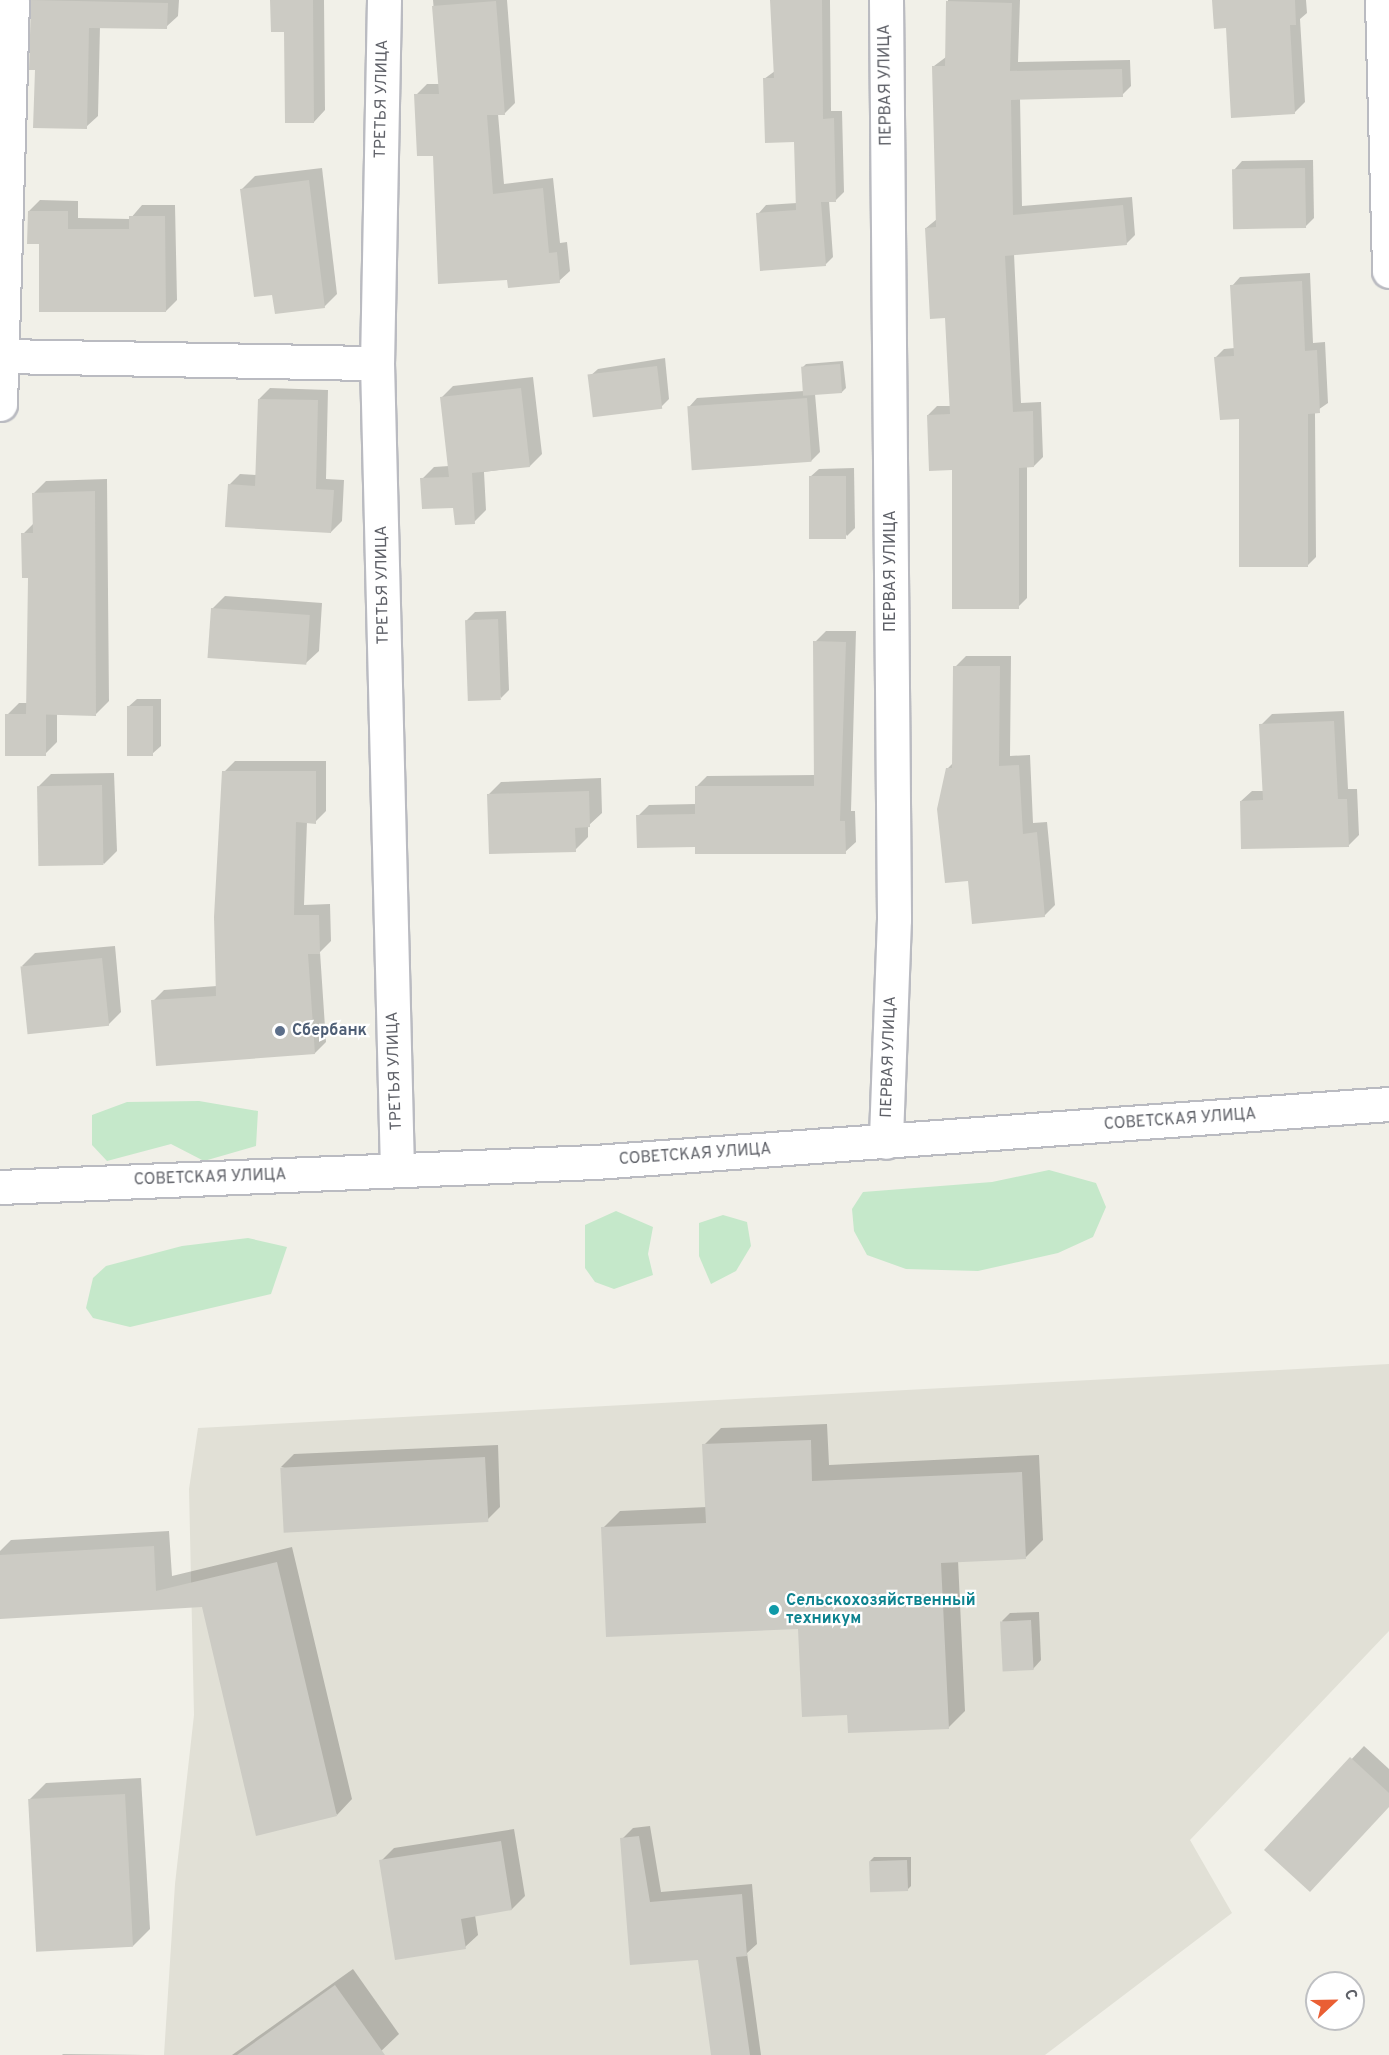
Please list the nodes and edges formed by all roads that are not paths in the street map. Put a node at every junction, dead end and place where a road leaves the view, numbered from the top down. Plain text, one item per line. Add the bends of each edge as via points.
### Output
1 (12, 0) edge
2 (384, 0) edge
3 (885, 0) edge
4 (1382, 0) edge
5 (1389, 272) edge
6 (3, 356) junction
7 (377, 363) junction
8 (0, 404) edge
9 (1389, 1104) edge
10 (886, 1142) junction
11 (398, 1170) junction
12 (0, 1187) edge

1 - 6 street
2 - 7 street, ТРЕТЬЯ УЛИЦА
3 - 10 street, ПЕРВАЯ УЛИЦА via 894,919
4 - 5 street
6 - 7 street
6 - 8 street
7 - 11 street, ТРЕТЬЯ УЛИЦА
9 - 10 street, СОВЕТСКАЯ УЛИЦА
10 - 11 street, СОВЕТСКАЯ УЛИЦА
11 - 12 street, СОВЕТСКАЯ УЛИЦА

